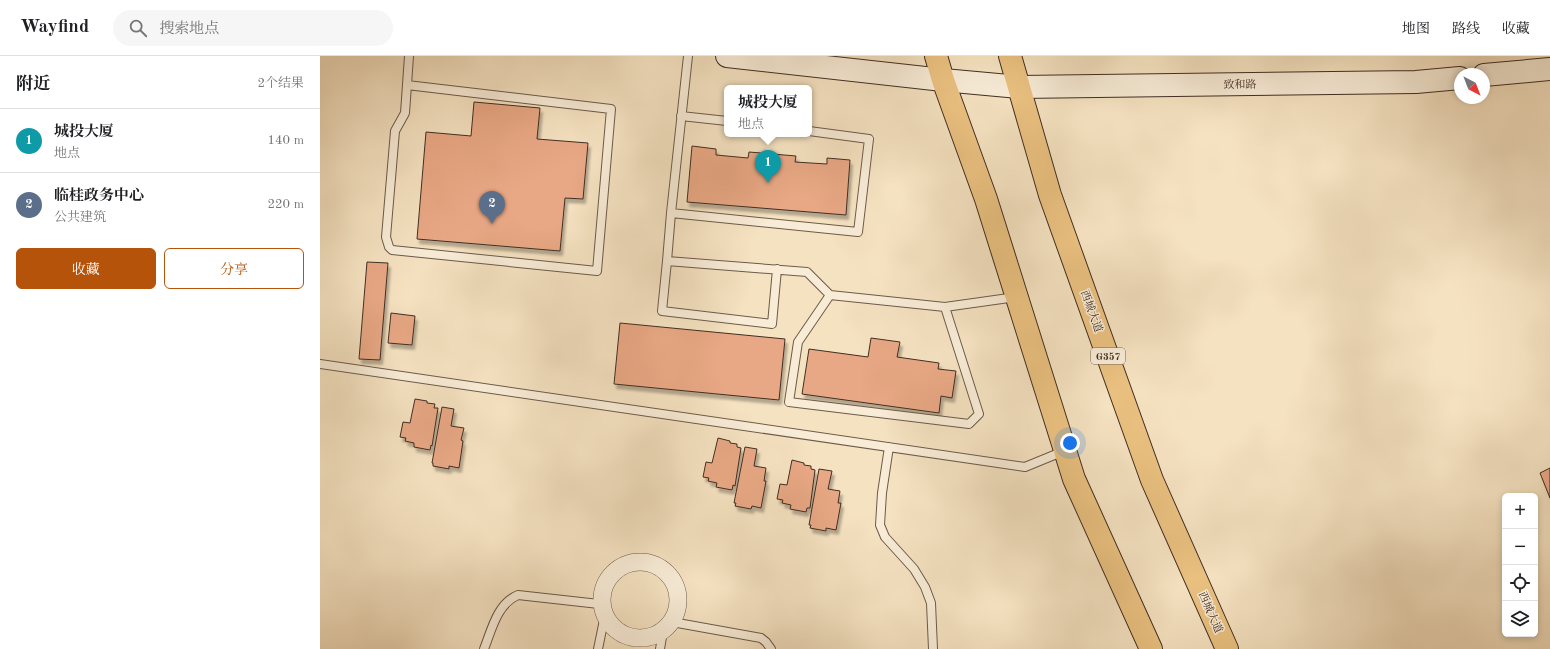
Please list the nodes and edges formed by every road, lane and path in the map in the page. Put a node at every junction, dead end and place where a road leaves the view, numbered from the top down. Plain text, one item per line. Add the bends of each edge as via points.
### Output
1 (409, 56) edge
2 (688, 56) edge
3 (727, 56) edge
4 (936, 56) edge
5 (1010, 56) edge
6 (1550, 69) edge
7 (1490, 74) edge
8 (1454, 79) edge
9 (943, 80) junction
10 (407, 85) junction
11 (1019, 87) junction
12 (681, 116) junction
13 (724, 121) edge
14 (812, 131) edge
15 (671, 213) junction
16 (667, 261) junction
17 (777, 270) junction
18 (830, 295) junction
19 (1017, 296) junction
20 (945, 308) junction
21 (320, 364) edge
22 (889, 448) junction
23 (1065, 451) junction
24 (602, 609) junction
25 (667, 626) junction
26 (484, 649) edge
27 (598, 649) edge
28 (660, 649) edge
29 (771, 649) edge
30 (933, 649) edge
31 (1151, 649) edge
32 (1227, 649) edge

1 - 10 lane
2 - 12 lane
3 - 9 main road, 致和路
4 - 9 highway
5 - 11 highway, 西城大道 / G357
6 - 7 main road
8 - 11 main road, 致和路 via 1416,82
9 - 11 main road, 致和路
9 - 19 highway via 986,199
10 - 10 lane via 405,113 395,131 386,237 392,250 597,271 611,109
11 - 32 highway, 西城大道 / G357 via 1050,195 1152,480
12 - 13 lane
12 - 15 lane
14 - 15 lane via 869,139 858,232
15 - 16 lane
16 - 17 lane
16 - 17 lane via 662,311 772,324
17 - 18 lane via 807,272
18 - 20 lane
18 - 20 lane via 798,342 789,402 968,424 979,414
19 - 20 lane
19 - 23 highway
21 - 22 lane
22 - 23 lane via 1025,467
22 - 30 lane via 880,525 885,537 914,569 925,587 931,603
23 - 31 highway via 1074,479
24 - 25 street via 616,630 628,636 652,636
24 - 25 street via 602,596 613,573 636,562 649,563 661,568 670,576 676,587 677,611
24 - 26 lane via 518,595 509,599 502,607
24 - 27 lane
25 - 28 lane
25 - 29 lane via 760,638

